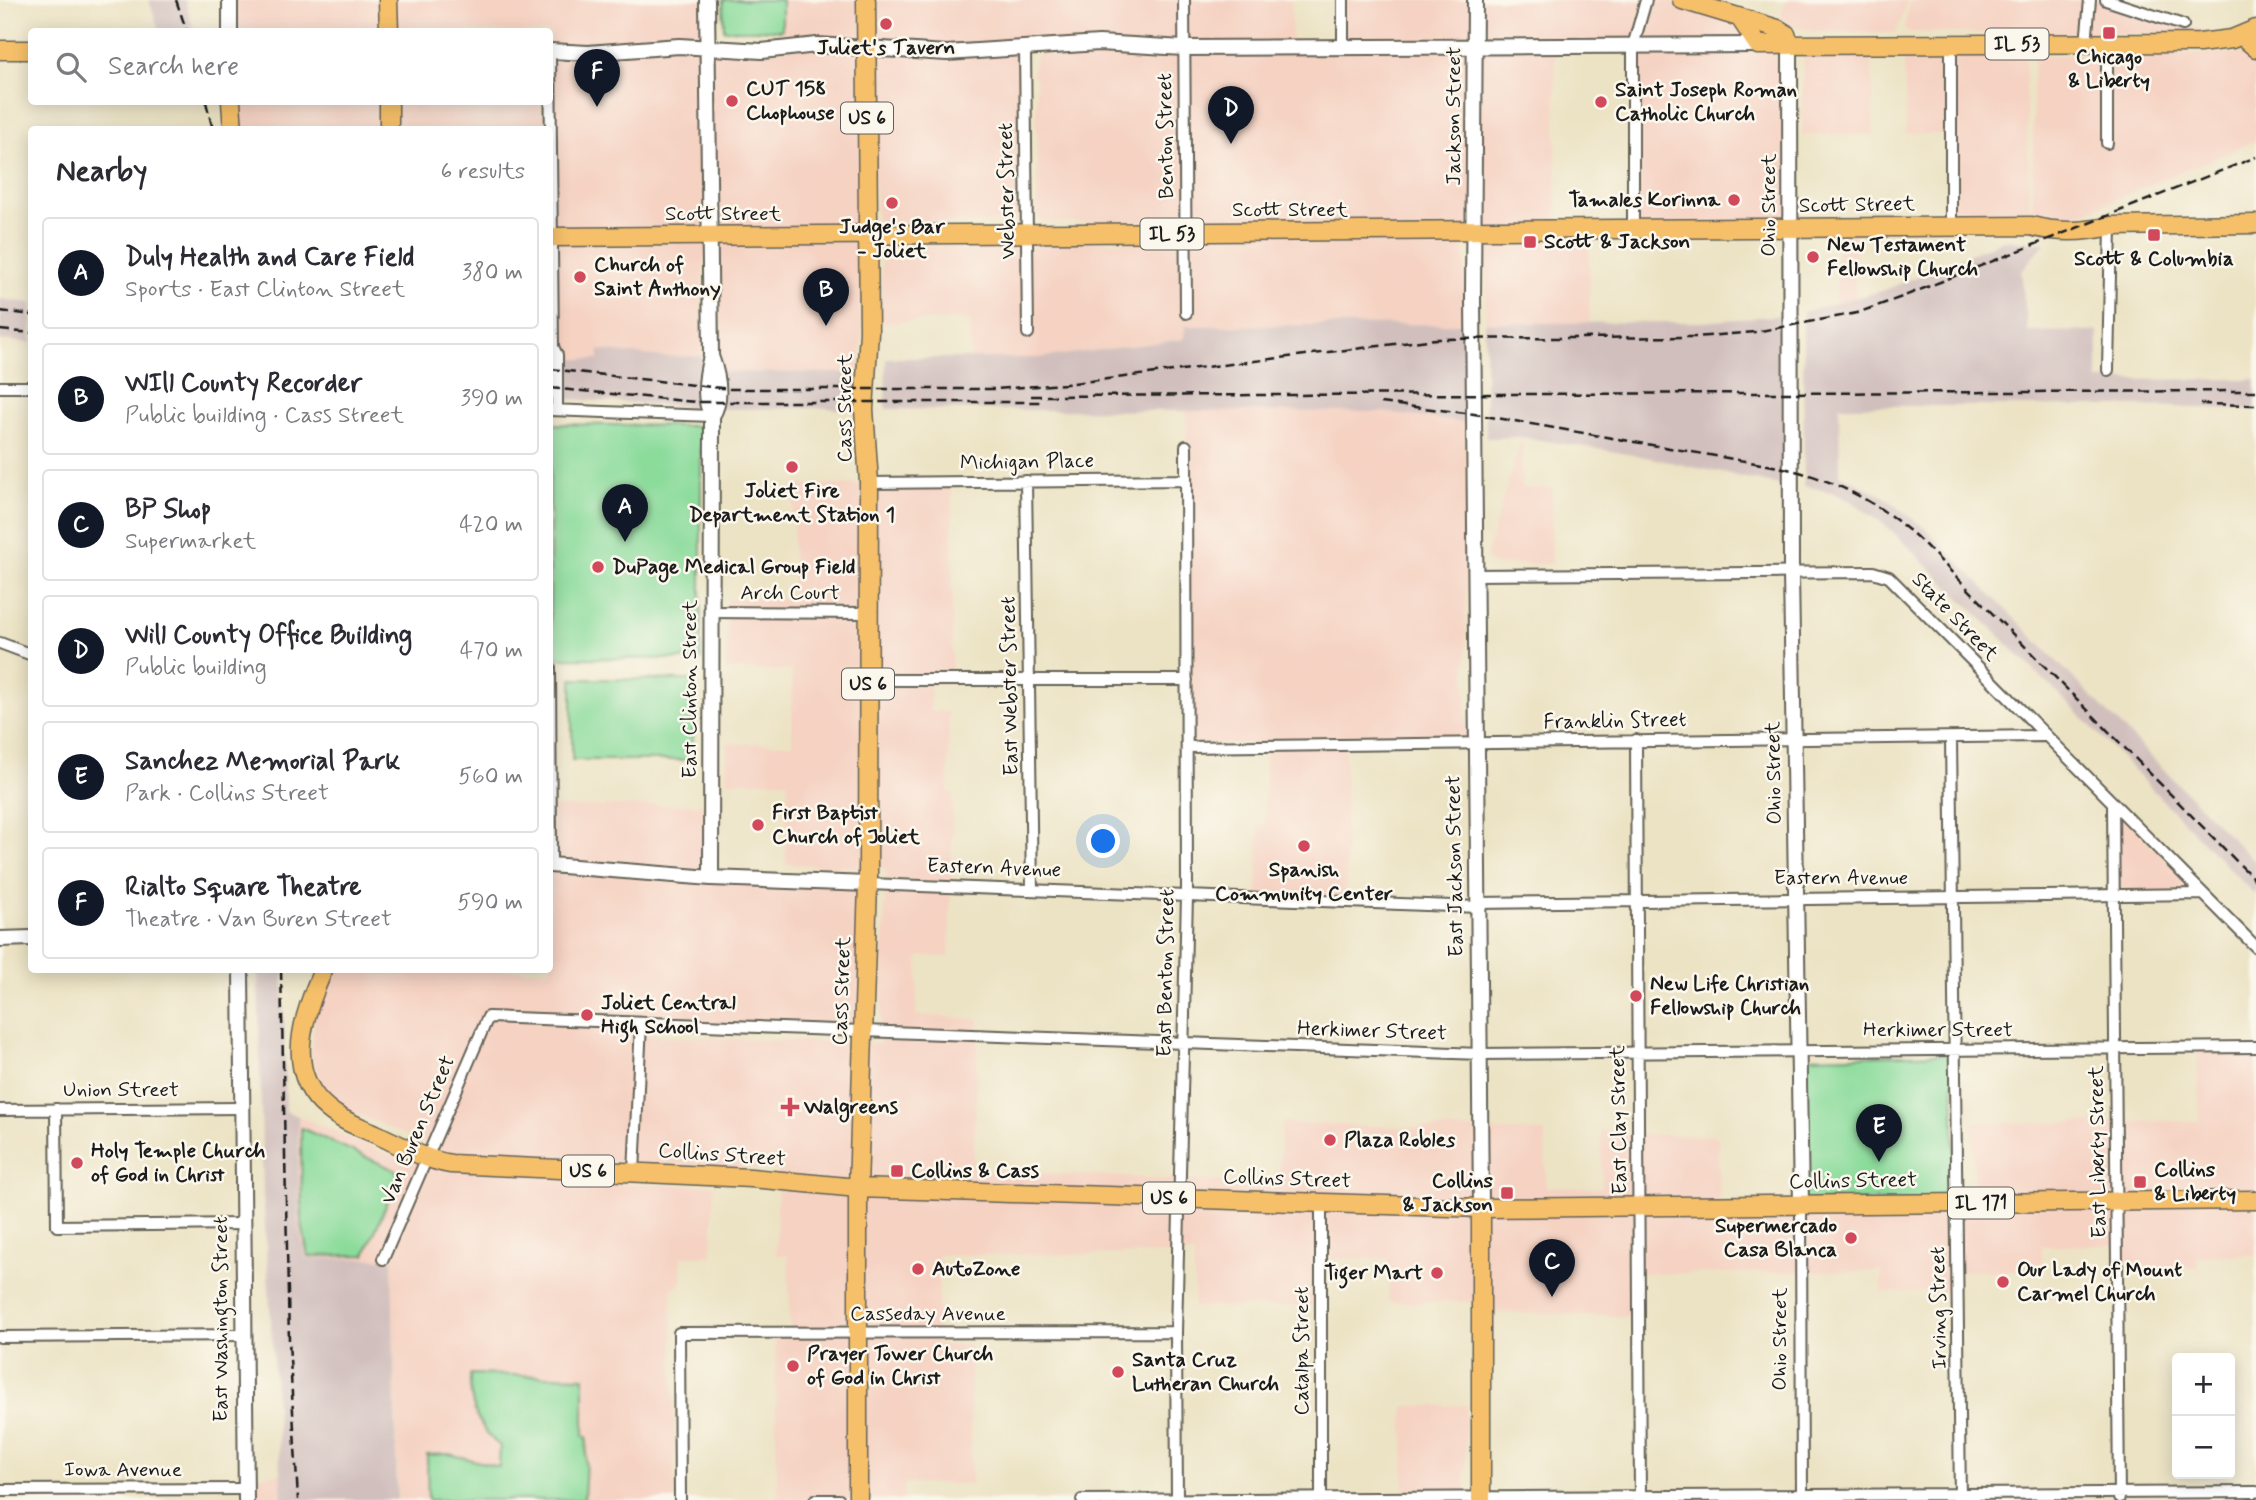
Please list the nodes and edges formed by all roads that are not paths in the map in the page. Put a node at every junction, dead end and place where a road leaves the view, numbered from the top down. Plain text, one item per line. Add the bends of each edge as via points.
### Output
1 (230, 0) edge
2 (388, 0) edge
3 (707, 0) edge
4 (866, 0) edge
5 (1184, 0) edge
6 (1343, 0) edge
7 (1475, 0) edge
8 (1646, 0) edge
9 (1682, 0) edge
10 (2090, 0) edge
11 (2106, 0) edge
12 (1740, 18) junction
13 (2183, 25) dead end
14 (230, 28) edge
15 (388, 28) edge
16 (2251, 37) edge
17 (1951, 44) junction
18 (2086, 44) junction
19 (2107, 44) junction
20 (1759, 45) junction
21 (1790, 45) junction
22 (1343, 46) junction
23 (1475, 46) junction
24 (1633, 46) junction
25 (867, 48) junction
26 (1025, 48) junction
27 (1184, 48) junction
28 (0, 50) edge
29 (28, 50) edge
30 (708, 50) junction
31 (553, 51) edge
32 (230, 105) edge
33 (389, 105) edge
34 (550, 105) edge
35 (233, 126) edge
36 (389, 126) edge
37 (550, 126) edge
38 (2107, 143) dead end
39 (2256, 224) edge
40 (2111, 226) junction
41 (1951, 227) junction
42 (1790, 229) junction
43 (1633, 230) junction
44 (1475, 232) junction
45 (1186, 234) junction
46 (1027, 235) junction
47 (869, 236) junction
48 (553, 237) edge
49 (709, 237) junction
50 (1186, 313) dead end
51 (1028, 333) dead end
52 (553, 352) edge
53 (2108, 370) dead end
54 (0, 387) edge
55 (28, 387) edge
56 (553, 410) edge
57 (712, 416) junction
58 (1186, 446) dead end
59 (1186, 480) junction
60 (1026, 481) junction
61 (869, 483) junction
62 (1791, 574) junction
63 (1476, 575) junction
64 (712, 612) junction
65 (869, 613) junction
66 (0, 643) edge
67 (28, 654) edge
68 (869, 680) junction
69 (1187, 680) junction
70 (1029, 681) junction
71 (2044, 736) junction
72 (1794, 738) junction
73 (1951, 738) junction
74 (1636, 740) junction
75 (1477, 741) junction
76 (1187, 747) junction
77 (2113, 804) junction
78 (553, 865) edge
79 (711, 878) junction
80 (868, 884) junction
81 (1032, 890) junction
82 (2203, 894) junction
83 (1187, 896) junction
84 (2114, 897) junction
85 (1796, 899) junction
86 (1955, 900) junction
87 (1637, 901) junction
88 (1478, 905) junction
89 (28, 938) edge
90 (0, 939) edge
91 (2256, 947) edge
92 (241, 973) edge
93 (322, 973) edge
94 (488, 1017) joint
95 (641, 1023) junction
96 (863, 1030) junction
97 (1184, 1045) junction
98 (2116, 1048) junction
99 (2256, 1048) edge
100 (1956, 1049) junction
101 (1798, 1050) junction
102 (1638, 1052) junction
103 (1480, 1054) junction
104 (241, 1108) junction
105 (56, 1109) junction
106 (0, 1110) edge
107 (428, 1158) junction
108 (634, 1172) junction
109 (858, 1188) junction
110 (1180, 1198) junction
111 (2256, 1200) edge
112 (2118, 1201) junction
113 (1321, 1203) junction
114 (1957, 1203) junction
115 (1801, 1205) junction
116 (1640, 1207) junction
117 (1481, 1208) junction
118 (243, 1224) junction
119 (383, 1259) dead end
120 (1176, 1332) junction
121 (856, 1333) junction
122 (244, 1335) junction
123 (0, 1336) edge
124 (0, 1490) edge
125 (2256, 1492) edge
126 (246, 1495) edge
127 (1960, 1497) edge
128 (2119, 1497) edge
129 (1802, 1498) edge
130 (1321, 1499) edge
131 (1481, 1499) edge
132 (1640, 1499) edge
133 (680, 1500) edge
134 (815, 1500) edge
135 (839, 1500) edge
136 (858, 1500) edge
137 (1082, 1500) edge
138 (1177, 1500) edge

1 - 14 street
2 - 15 main road
3 - 30 street, East Clinton Street
4 - 25 main road, Cass Street / US 6
5 - 27 street, Benton Street
6 - 22 street
7 - 23 street, Jackson Street
8 - 24 street
9 - 12 main road
10 - 18 street
11 - 13 street
12 - 20 main road
12 - 21 main road via 1777,29 1786,34
16 - 19 main road, IL 53 via 2208,43
17 - 18 main road, IL 53
17 - 21 main road, IL 53
17 - 41 street
18 - 19 main road, IL 53
19 - 38 street
20 - 21 main road
20 - 24 street
21 - 42 street, Ohio Street
22 - 23 street
22 - 27 street
23 - 24 street
23 - 44 street, Jackson Street
24 - 43 street
25 - 26 street via 947,53
25 - 30 street via 817,45
25 - 47 main road, Cass Street / US 6
26 - 27 street via 1099,43
26 - 46 street, Webster Street
27 - 45 street, Benton Street
28 - 29 main road
30 - 31 street
30 - 49 street, East Clinton Street
32 - 35 main road
33 - 36 main road
34 - 37 street
39 - 40 main road, Scott Street
40 - 41 main road, Scott Street via 2070,230
40 - 53 street
41 - 42 main road, Scott Street
42 - 43 main road, Scott Street
42 - 62 street, Ohio Street
43 - 44 main road, Scott Street
44 - 45 main road, Scott Street / IL 53
44 - 63 street, East Jackson Street
45 - 46 main road, Scott Street / IL 53
45 - 50 street, Benton Street
46 - 47 main road, Scott Street / IL 53
46 - 51 street, Webster Street
47 - 49 main road, Scott Street / IL 53
47 - 61 main road, Cass Street / US 6 via 864,377
48 - 49 main road, Scott Street / IL 53
49 - 57 street, East Clinton Street via 711,356 718,373 718,407
52 - 56 street via 557,355
54 - 55 street
56 - 57 street
57 - 64 street, East Clinton Street
58 - 59 street, East Benton Street
59 - 60 street, Michigan Place
59 - 69 street, East Benton Street
60 - 61 street, Michigan Place
60 - 70 street, East Webster Street
61 - 65 main road, Cass Street / US 6
62 - 63 street, State Street
62 - 71 street, State Street via 1873,572 1889,577
62 - 72 street, Ohio Street
63 - 75 street, East Jackson Street
64 - 65 street, Arch Court
64 - 79 street, East Clinton Street
65 - 68 main road, Cass Street / US 6
66 - 67 street
68 - 70 street
68 - 80 main road, Cass Street / US 6
69 - 70 street
69 - 76 street, East Benton Street
70 - 81 street, East Webster Street
71 - 73 street, Franklin Street
71 - 77 street, State Street
72 - 73 street, Franklin Street
72 - 74 street, Franklin Street
72 - 85 street, Ohio Street
73 - 86 street, Irving Street
74 - 75 street, Franklin Street
74 - 87 street, East Clay Street
75 - 76 street, Franklin Street
75 - 88 street, East Jackson Street
76 - 83 street, East Benton Street
77 - 82 street, State Street
77 - 84 street, East Liberty Street
78 - 79 street, Eastern Avenue
79 - 80 street, Eastern Avenue
80 - 81 street, Eastern Avenue
80 - 96 main road, Cass Street / US 6
81 - 83 street, Eastern Avenue
82 - 84 street, Eastern Avenue
82 - 91 street, State Street
83 - 88 street, Eastern Avenue
83 - 97 street, East Benton Street
84 - 86 street, Eastern Avenue
84 - 98 street, East Liberty Street
85 - 86 street, Eastern Avenue
85 - 87 street, Eastern Avenue
85 - 101 street, Ohio Street
86 - 100 street, Irving Street
87 - 88 street, Eastern Avenue
87 - 102 street, East Clay Street
88 - 103 street, East Jackson Street
89 - 90 street
92 - 104 street, East Washington Street
93 - 107 main road, Collins Street / US 6 via 303,1020 300,1047 309,1086 330,1111
94 - 95 street, Herkimer Street
94 - 107 street, Van Buren Street
95 - 96 street, Herkimer Street
95 - 108 street
96 - 97 street, Herkimer Street
96 - 109 main road, Cass Street / US 6
97 - 103 street, Herkimer Street
97 - 110 street, East Benton Street
98 - 99 street, Herkimer Street
98 - 100 street, Herkimer Street
98 - 112 street, East Liberty Street
100 - 101 street, Herkimer Street
100 - 114 street, Irving Street
101 - 102 street, Herkimer Street
101 - 115 street, Ohio Street
102 - 103 street, Herkimer Street
102 - 116 street, East Clay Street
103 - 117 street, East Jackson Street
104 - 105 street, Union Street
104 - 118 street, East Washington Street
105 - 106 street, Union Street
105 - 118 street via 57,1226
107 - 108 main road, Collins Street / US 6 via 451,1164
107 - 119 street, Van Buren Street
108 - 109 main road, Collins Street / US 6
109 - 110 main road, Collins Street / US 6
109 - 121 main road, Cass Street
110 - 113 main road, Collins Street / US 6
110 - 120 street, East Benton Street
111 - 112 main road, Collins Street / IL 171
112 - 114 main road, Collins Street / IL 171
112 - 128 street, East Liberty Street
113 - 117 main road, Collins Street / US 6
113 - 130 street, Catalpa Street
114 - 115 main road, Collins Street / IL 171
114 - 127 street, Irving Street
115 - 116 main road, Collins Street / IL 171
115 - 129 street, Ohio Street
116 - 117 main road, Collins Street / IL 171
116 - 132 street, East Clay Street
117 - 131 main road, East Jackson Street
118 - 122 street, East Washington Street
120 - 121 street, Casseday Avenue
120 - 138 street, East Benton Street
121 - 133 street, Casseday Avenue via 679,1332
121 - 136 main road, Cass Street
122 - 123 street
122 - 126 street, East Washington Street
124 - 126 street, Iowa Avenue
125 - 128 street
127 - 128 street
127 - 129 street
129 - 132 street
130 - 131 street
130 - 138 street
131 - 132 street
134 - 135 street
137 - 138 street

